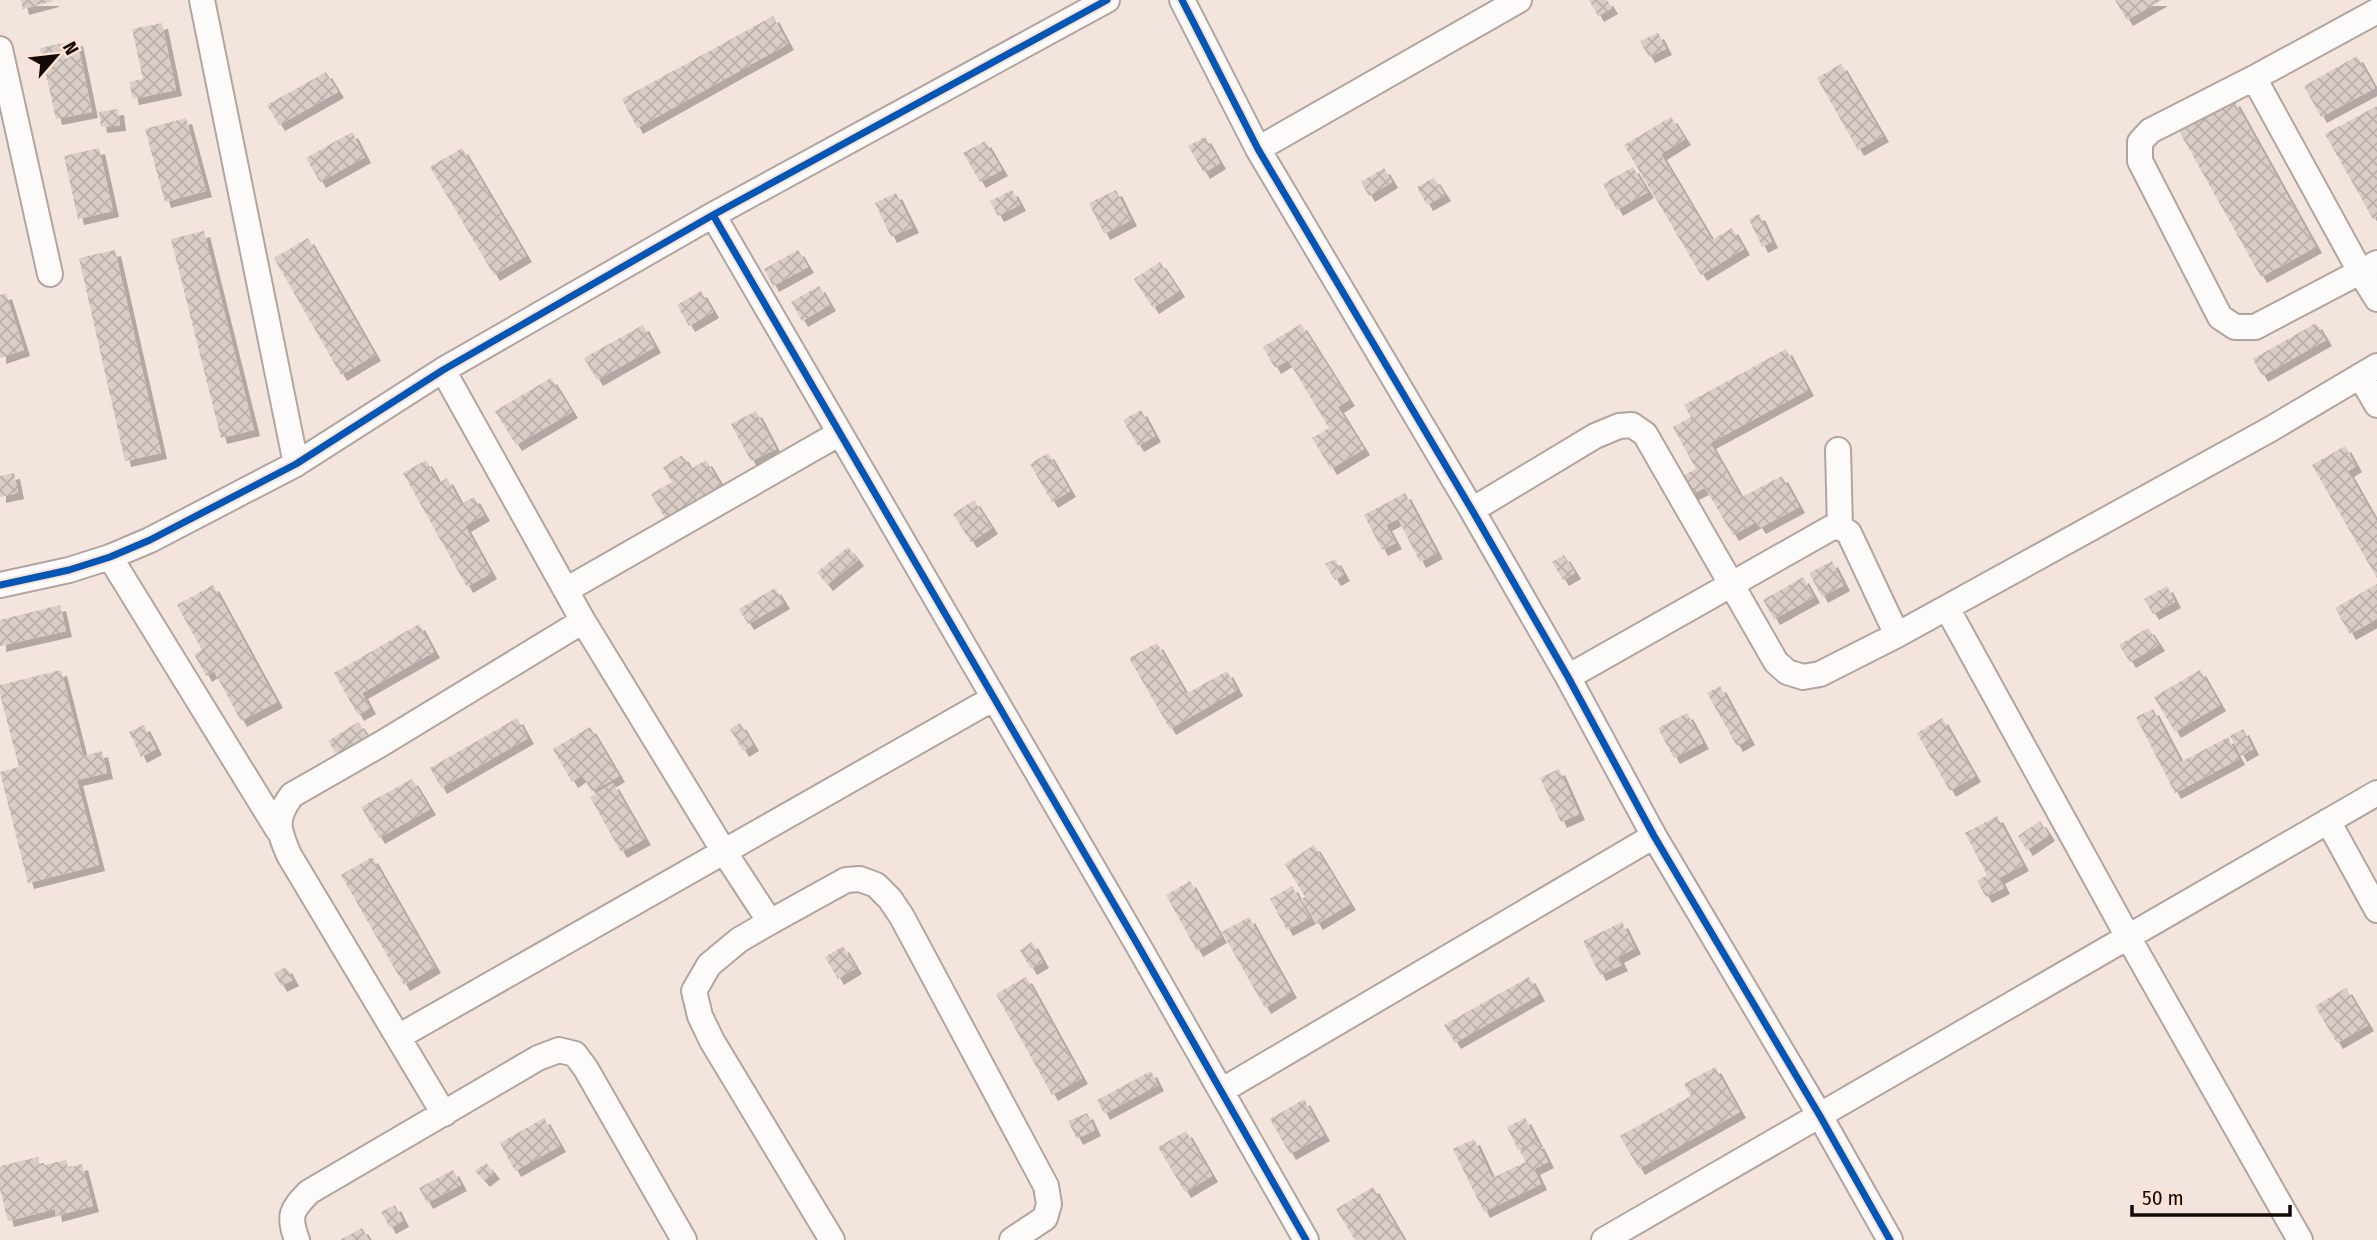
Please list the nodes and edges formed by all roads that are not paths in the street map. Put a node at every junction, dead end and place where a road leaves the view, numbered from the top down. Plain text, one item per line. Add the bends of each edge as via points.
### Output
1 (202, 0) edge
2 (1107, 0) edge
3 (1182, 0) edge
4 (1514, 1) edge
5 (2377, 10) edge
6 (0, 49) edge
7 (2254, 78) junction
8 (1258, 149) junction
9 (713, 215) junction
10 (2369, 268) edge
11 (50, 274) dead end
12 (2377, 299) edge
13 (443, 370) junction
14 (2369, 371) edge
15 (2377, 405) edge
16 (840, 433) junction
17 (1838, 450) dead end
18 (296, 464) junction
19 (1472, 510) junction
20 (1840, 527) junction
21 (110, 557) junction
22 (0, 585) edge
23 (1730, 585) junction
24 (566, 590) junction
25 (1947, 608) junction
26 (583, 621) junction
27 (1897, 635) junction
28 (1568, 677) junction
29 (994, 698) junction
30 (2377, 793) edge
31 (2328, 821) junction
32 (278, 830) junction
33 (1654, 836) junction
34 (723, 850) junction
35 (2377, 910) edge
36 (770, 922) junction
37 (2127, 935) junction
38 (398, 1037) junction
39 (1220, 1091) junction
40 (444, 1114) junction
41 (1820, 1116) junction
42 (297, 1240) edge
43 (684, 1240) edge
44 (832, 1240) edge
45 (1012, 1240) edge
46 (1306, 1240) edge
47 (1604, 1240) edge
48 (1890, 1240) edge
49 (2300, 1240) edge

1 - 18 street
2 - 9 street
3 - 8 street
4 - 8 street
5 - 7 street
6 - 11 street
7 - 10 street
7 - 10 street via 2150,131 2140,142 2140,162 2220,317 2235,327 2255,327
8 - 19 street
9 - 13 street
9 - 16 street
10 - 12 street
13 - 18 street
13 - 24 street
14 - 15 street
14 - 25 street
16 - 24 street
16 - 29 street
17 - 20 street
18 - 21 street
19 - 23 street via 1595,436 1632,425 1645,434
19 - 28 street
20 - 23 street
20 - 27 street via 1849,533
21 - 22 street
21 - 32 street
23 - 27 street via 1776,662 1803,677 1820,674
23 - 28 street
24 - 26 street
25 - 27 street
25 - 37 street
26 - 32 street via 292,795 282,808
26 - 34 street
28 - 33 street
29 - 34 street
29 - 39 street
30 - 31 street
31 - 35 street
31 - 37 street
32 - 38 street
33 - 39 street
33 - 41 street
34 - 36 street
34 - 38 street
36 - 44 street via 709,964 694,990 712,1041
36 - 45 street via 846,880 876,885 890,899 1046,1186 1049,1204 1045,1218
37 - 41 street
37 - 49 street
38 - 40 street
39 - 46 street
40 - 42 street via 309,1192 297,1204 291,1222
40 - 43 street via 538,1058 559,1050 575,1054
41 - 47 street
41 - 48 street

